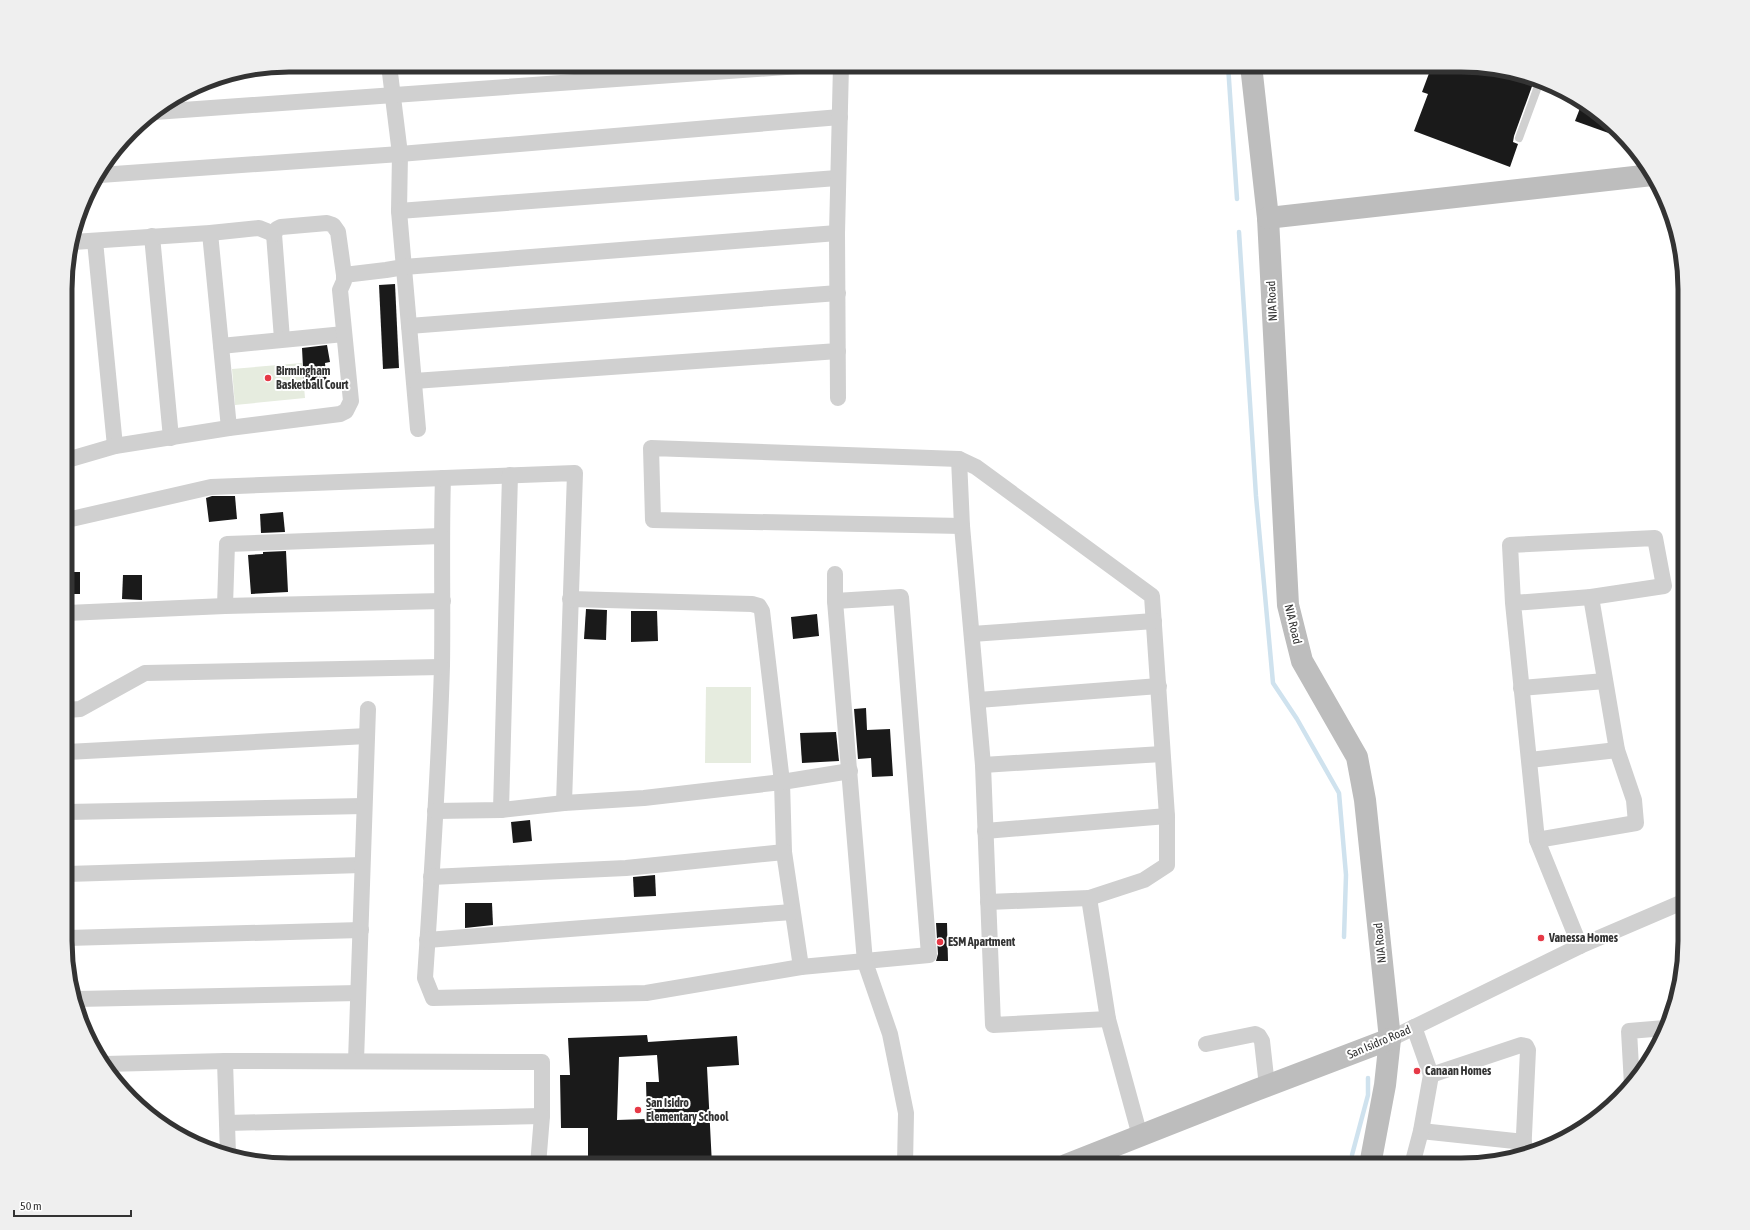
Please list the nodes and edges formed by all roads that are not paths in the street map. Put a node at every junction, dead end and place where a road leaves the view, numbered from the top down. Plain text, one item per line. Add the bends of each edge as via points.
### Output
1 (390, 72) edge
2 (716, 72) edge
3 (841, 72) edge
4 (1252, 72) edge
5 (1538, 87) edge
6 (393, 95) junction
7 (166, 111) edge
8 (840, 117) junction
9 (1519, 138) dead end
10 (400, 154) junction
11 (105, 175) edge
12 (1645, 176) edge
13 (837, 178) junction
14 (399, 211) junction
15 (1268, 218) junction
16 (210, 233) junction
17 (837, 233) junction
18 (274, 234) junction
19 (152, 236) junction
20 (95, 241) junction
21 (77, 242) edge
22 (404, 267) junction
23 (344, 275) junction
24 (838, 293) junction
25 (409, 326) junction
26 (344, 334) junction
27 (282, 339) junction
28 (221, 346) junction
29 (838, 351) junction
30 (414, 380) junction
31 (838, 398) dead end
32 (229, 428) junction
33 (418, 429) dead end
34 (170, 438) junction
35 (115, 446) junction
36 (72, 459) edge
37 (959, 459) junction
38 (510, 475) junction
39 (444, 478) junction
40 (72, 519) edge
41 (962, 526) junction
42 (441, 536) junction
43 (835, 574) dead end
44 (1591, 597) junction
45 (570, 599) junction
46 (443, 601) junction
47 (836, 601) junction
48 (1513, 603) junction
49 (225, 606) junction
50 (72, 613) edge
51 (1154, 621) junction
52 (972, 634) junction
53 (442, 667) junction
54 (1605, 681) junction
55 (1159, 686) junction
56 (1521, 688) junction
57 (978, 700) junction
58 (368, 709) dead end
59 (72, 710) edge
60 (367, 736) junction
61 (1617, 750) junction
62 (72, 752) edge
63 (1162, 754) junction
64 (1530, 760) junction
65 (983, 765) junction
66 (850, 771) junction
67 (782, 782) junction
68 (564, 803) junction
69 (364, 806) junction
70 (501, 810) junction
71 (435, 811) junction
72 (72, 812) edge
73 (1167, 816) junction
74 (985, 832) junction
75 (1537, 840) junction
76 (784, 852) junction
77 (362, 865) junction
78 (72, 874) edge
79 (431, 876) junction
80 (1088, 898) junction
81 (988, 902) junction
82 (1678, 906) edge
83 (792, 912) junction
84 (360, 930) junction
85 (72, 938) edge
86 (427, 940) junction
87 (1580, 946) junction
88 (865, 962) junction
89 (801, 967) junction
90 (358, 993) junction
91 (80, 999) edge
92 (1108, 1019) junction
93 (1414, 1027) junction
94 (1659, 1028) edge
95 (1390, 1039) junction
96 (1206, 1044) dead end
97 (225, 1061) junction
98 (356, 1061) junction
99 (111, 1064) edge
100 (1431, 1075) junction
101 (1631, 1075) edge
102 (1267, 1086) junction
103 (542, 1116) junction
104 (227, 1123) junction
105 (1421, 1131) junction
106 (1140, 1136) junction
107 (228, 1149) edge
108 (1524, 1149) edge
109 (539, 1158) edge
110 (905, 1158) edge
111 (1084, 1158) edge
112 (1371, 1158) edge
113 (1414, 1158) edge

1 - 6 street
2 - 6 street
3 - 8 street
4 - 15 street, NIA Road
5 - 9 lane
6 - 7 street
6 - 10 street
8 - 10 street
8 - 13 street
10 - 11 street
10 - 14 street
12 - 15 street
13 - 14 street
13 - 17 street
14 - 22 street
15 - 95 street, NIA Road via 1288,605 1302,661 1357,758 1365,800
16 - 18 street via 259,228
16 - 19 street
16 - 28 street
17 - 22 street
17 - 24 street
18 - 23 street via 281,227 327,223 333,225 338,232
18 - 27 street
19 - 20 street
19 - 34 street
20 - 21 street
20 - 35 street
22 - 23 street
22 - 25 street
23 - 26 street via 340,290
24 - 25 street
24 - 29 street
25 - 30 street
26 - 27 street
26 - 32 street via 351,401 346,411 340,414
27 - 28 street
28 - 32 street
29 - 30 street
29 - 31 street
30 - 33 street
32 - 34 street
34 - 35 street
35 - 36 street
37 - 41 street
37 - 41 street via 651,448 653,520
37 - 51 street via 976,467 1152,596
38 - 39 street
38 - 45 street via 575,472
38 - 70 street
39 - 40 street via 211,487
39 - 42 street
41 - 52 street
42 - 46 street
42 - 49 street via 227,544
43 - 47 street
44 - 48 street
44 - 48 street via 1664,586 1655,538 1510,545
44 - 54 street
45 - 67 street via 759,606 762,611
45 - 68 street
46 - 49 street
46 - 53 street
47 - 66 street
47 - 88 street via 900,597 901,605 929,955
48 - 56 street
49 - 50 street
51 - 52 street
51 - 55 street
52 - 57 street
53 - 59 street via 145,673 80,709
53 - 71 street
54 - 56 street
54 - 61 street
55 - 57 street
55 - 63 street
56 - 64 street
57 - 65 street
58 - 60 street
60 - 62 street
60 - 69 street
61 - 64 street
61 - 75 street via 1634,800 1636,823
63 - 65 street
63 - 73 street
64 - 75 street
65 - 74 street
66 - 67 street
66 - 88 street
67 - 68 street via 644,798
67 - 76 street
68 - 70 street
69 - 72 street
69 - 77 street
70 - 71 street
71 - 79 street
73 - 74 street
73 - 80 street via 1167,865 1144,880
74 - 81 street
75 - 87 street
76 - 79 street via 626,868
76 - 83 street
77 - 78 street
77 - 84 street
79 - 86 street
80 - 81 street
80 - 92 street
81 - 92 street via 993,1026
82 - 87 street, San Isidro Road
83 - 86 street
83 - 89 street
84 - 85 street
84 - 90 street
86 - 89 street via 425,978 433,998 646,993
87 - 93 street, San Isidro Road
88 - 89 street
88 - 110 street via 890,1034 906,1113
90 - 91 street
90 - 98 street
92 - 106 street
93 - 95 street, San Isidro Road
93 - 100 street
94 - 101 street via 1629,1031
95 - 102 street, San Isidro Road
95 - 112 street, NIA Road via 1385,1085
96 - 102 street via 1255,1034 1259,1036 1262,1041
97 - 98 street
97 - 99 street
97 - 104 street
98 - 103 street via 542,1062
100 - 105 street
100 - 108 street via 1521,1045 1526,1046 1528,1050
102 - 106 street, San Isidro Road
103 - 104 street
103 - 109 street
104 - 107 street
105 - 108 street
105 - 113 street
106 - 111 street, San Isidro Road

